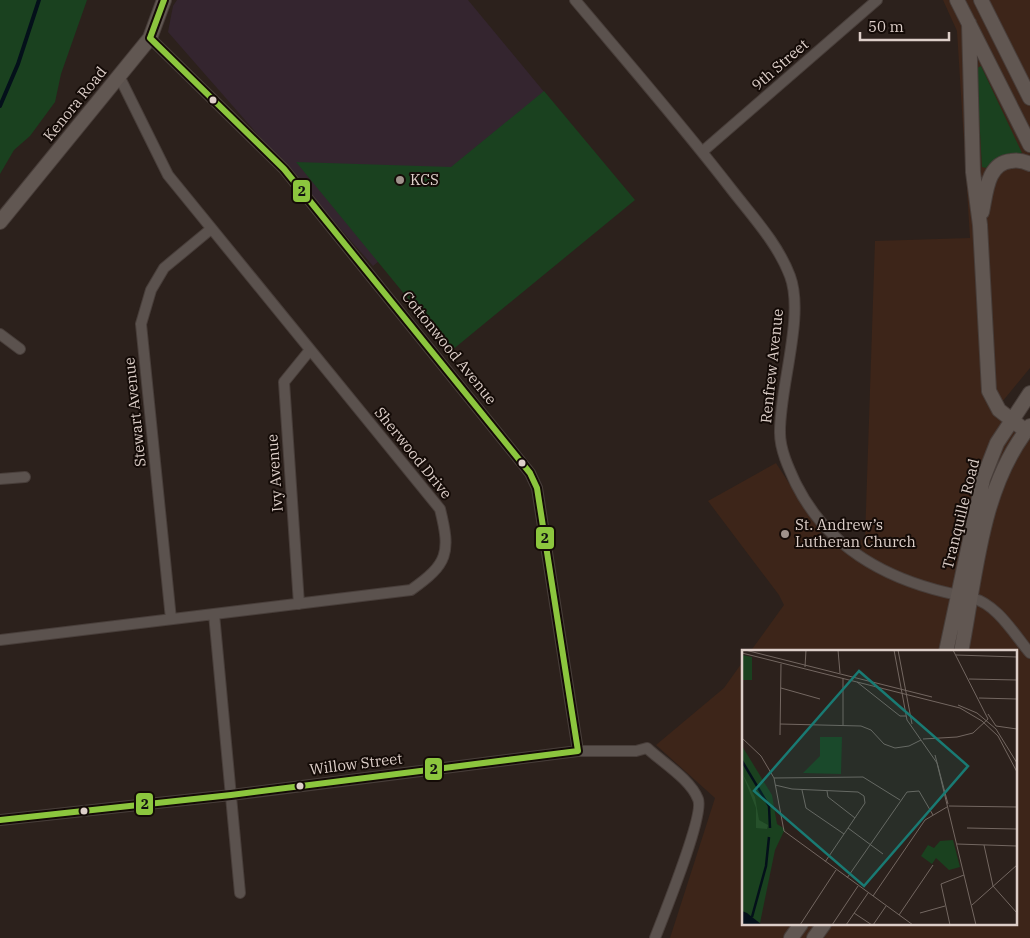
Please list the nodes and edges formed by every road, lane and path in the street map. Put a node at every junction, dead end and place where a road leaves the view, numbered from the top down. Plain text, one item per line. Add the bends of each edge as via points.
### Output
1 (164, 0) edge
2 (575, 0) edge
3 (878, 0) edge
4 (957, 0) edge
5 (981, 0) edge
6 (969, 23) junction
7 (150, 38) junction
8 (118, 76) junction
9 (1030, 98) edge
10 (1030, 144) edge
11 (702, 152) junction
12 (1030, 164) edge
13 (0, 222) edge
14 (980, 225) junction
15 (211, 229) junction
16 (0, 334) edge
17 (20, 349) dead end
18 (310, 350) junction
19 (1030, 393) edge
20 (1011, 418) junction
21 (1028, 428) edge
22 (24, 477) dead end
23 (0, 479) edge
24 (958, 595) junction
25 (972, 598) junction
26 (299, 604) junction
27 (214, 614) junction
28 (172, 619) junction
29 (0, 640) edge
30 (946, 650) edge
31 (961, 650) edge
32 (1030, 653) edge
33 (578, 751) junction
34 (231, 794) junction
35 (0, 820) edge
36 (240, 892) dead end
37 (800, 926) edge
38 (823, 926) edge
39 (655, 938) edge
40 (791, 938) edge
41 (814, 938) edge

1 - 7 main road, Kenora Road
2 - 11 street, Renfrew Avenue
3 - 11 street, 9th Street
4 - 6 main road
5 - 9 main road
6 - 10 main road
6 - 14 main road via 973,172
7 - 8 main road, Kenora Road
7 - 33 street, Cottonwood Avenue via 284,169 530,473 537,488
8 - 13 main road, Kenora Road
8 - 15 street, Sherwood Drive via 168,175
11 - 24 street, Renfrew Avenue via 774,245 791,277 794,309 780,434 788,468 806,503 832,537 878,567 907,581
12 - 14 main road via 1007,161 990,175
14 - 20 main road via 989,391 999,410
15 - 18 street, Sherwood Drive
15 - 28 street, Stewart Avenue via 164,268 150,290 141,324
16 - 17 street
18 - 26 street, Ivy Avenue via 284,382
18 - 26 street, Sherwood Drive via 440,509 447,537 443,558 434,574 411,590
19 - 20 main road, Tranquille Road
20 - 21 main road
20 - 24 main road, Tranquille Road via 997,442 983,479
21 - 25 main road, Tranquille Road via 1007,463 991,503
22 - 23 street
24 - 25 main road
24 - 30 main road, Tranquille Road
25 - 31 main road, Tranquille Road
25 - 32 street via 983,600 991,607
26 - 27 street, Sherwood Drive
27 - 28 street, Sherwood Drive
27 - 34 street
28 - 29 street, Sherwood Drive
33 - 34 street, Willow Street
33 - 39 street, Willow Street via 636,751 647,748 693,790 700,802 694,830
34 - 35 street, Willow Street
34 - 36 street
37 - 40 main road
38 - 41 main road

